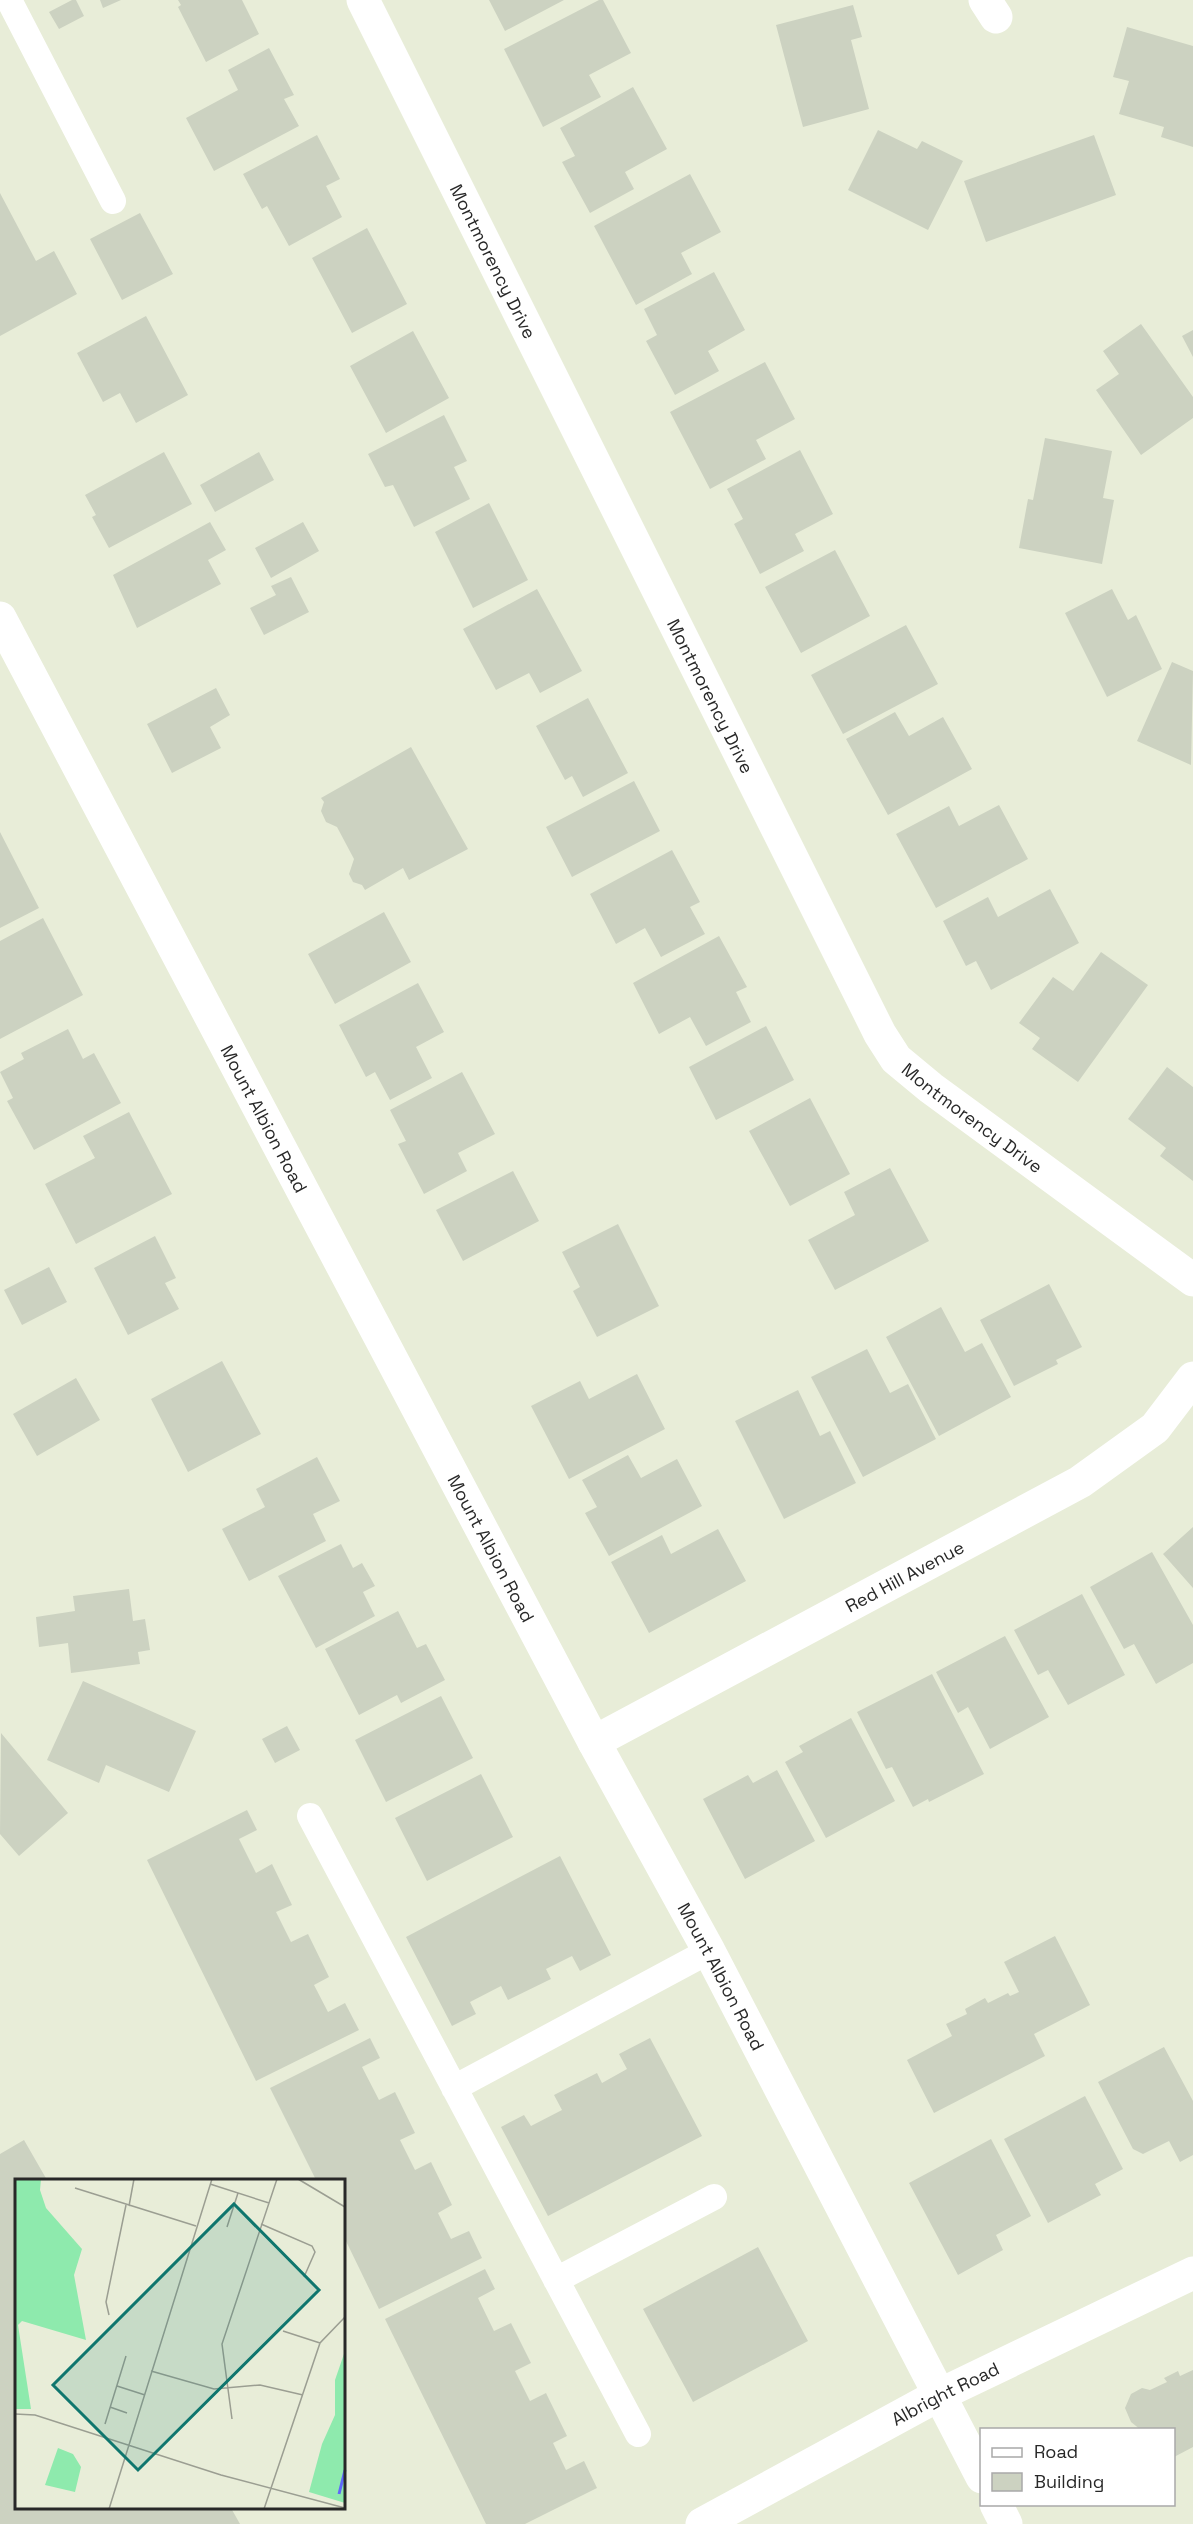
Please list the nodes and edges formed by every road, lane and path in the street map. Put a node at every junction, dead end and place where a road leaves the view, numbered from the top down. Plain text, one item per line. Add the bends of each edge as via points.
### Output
1 (9, 0) edge
2 (363, 0) edge
3 (113, 201) dead end
4 (0, 618) edge
5 (1193, 1280) edge
6 (1193, 1378) edge
7 (594, 1742) junction
8 (310, 1816) dead end
9 (709, 1951) junction
10 (454, 2088) junction
11 (714, 2197) dead end
12 (1193, 2273) edge
13 (556, 2280) junction
14 (937, 2396) junction
15 (638, 2434) dead end
16 (980, 2475) edge
17 (997, 2506) edge
18 (702, 2524) edge
19 (1006, 2524) edge

1 - 3 lane
2 - 5 street, Montmorency Drive via 896,1059
4 - 7 street, Mount Albion Road
6 - 7 street, Red Hill Avenue via 1155,1428 1080,1482
7 - 9 street, Mount Albion Road
8 - 10 lane
9 - 10 lane
9 - 14 street, Mount Albion Road
10 - 13 lane
11 - 13 lane
12 - 14 street, Albright Road
13 - 15 lane
14 - 16 street, Mount Albion Road
14 - 18 street, Albright Road
17 - 19 street

